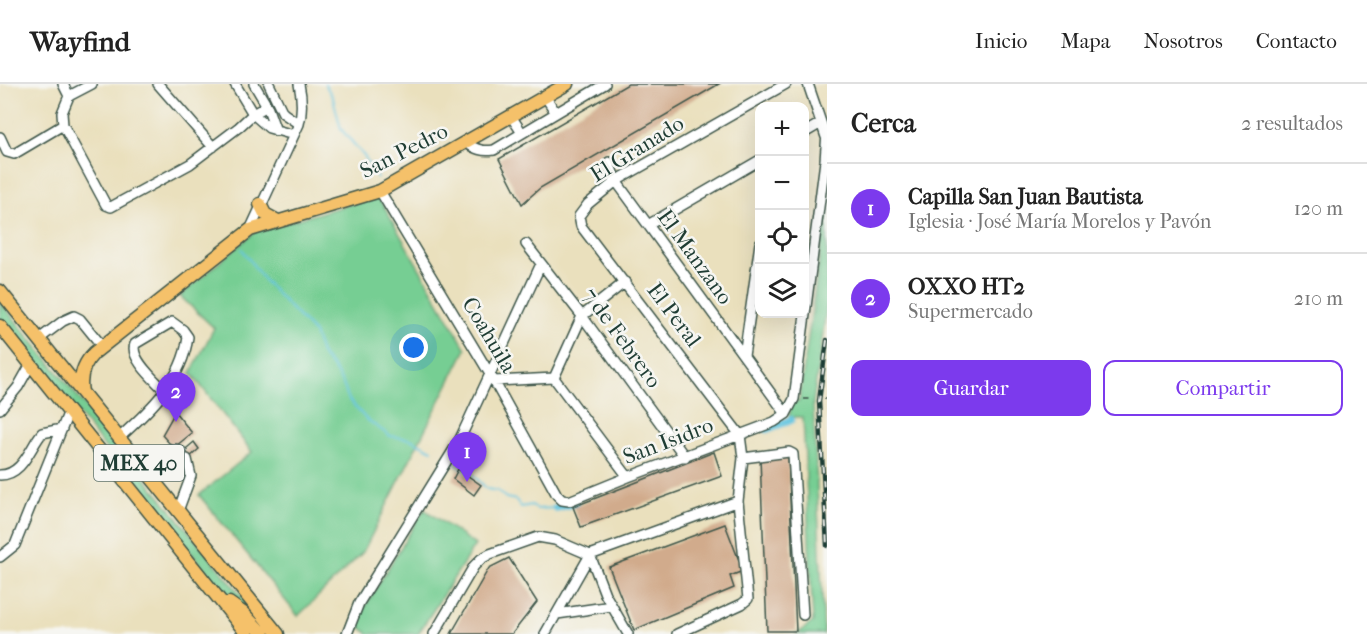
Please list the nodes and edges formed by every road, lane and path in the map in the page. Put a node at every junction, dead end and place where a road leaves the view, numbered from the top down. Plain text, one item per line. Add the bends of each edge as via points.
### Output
1 (63, 84) edge
2 (92, 84) edge
3 (158, 84) edge
4 (235, 84) edge
5 (254, 84) edge
6 (269, 84) edge
7 (299, 84) edge
8 (567, 84) edge
9 (604, 84) edge
10 (786, 84) edge
11 (808, 84) edge
12 (587, 88) edge
13 (69, 96) junction
14 (545, 96) junction
15 (267, 106) junction
16 (556, 113) junction
17 (253, 114) junction
18 (511, 116) junction
19 (821, 123) junction
20 (299, 124) junction
21 (63, 125) junction
22 (809, 130) edge
23 (276, 131) junction
24 (522, 133) junction
25 (294, 135) junction
26 (826, 135) edge
27 (0, 137) edge
28 (466, 143) junction
29 (213, 147) junction
30 (609, 162) dead end
31 (755, 162) edge
32 (616, 181) junction
33 (380, 191) junction
34 (260, 204) junction
35 (578, 219) joint
36 (278, 221) junction
37 (648, 225) junction
38 (250, 230) junction
39 (526, 244) dead end
40 (542, 264) junction
41 (756, 264) edge
42 (625, 282) junction
43 (0, 291) edge
44 (582, 316) junction
45 (0, 326) edge
46 (39, 339) junction
47 (102, 346) junction
48 (744, 356) junction
49 (31, 364) junction
50 (492, 378) junction
51 (554, 378) junction
52 (165, 391) junction
53 (82, 392) junction
54 (0, 409) edge
55 (69, 411) junction
56 (786, 414) junction
57 (62, 429) junction
58 (740, 435) junction
59 (119, 438) junction
60 (133, 455) junction
61 (685, 457) junction
62 (743, 458) junction
63 (0, 475) edge
64 (628, 477) junction
65 (562, 501) joint
66 (738, 501) junction
67 (178, 511) junction
68 (590, 555) junction
69 (0, 557) edge
70 (218, 595) junction
71 (612, 606) junction
72 (557, 614) junction
73 (803, 615) dead end
74 (349, 633) edge
75 (247, 634) edge
76 (263, 634) edge
77 (278, 634) edge
78 (434, 634) edge
79 (545, 634) edge
80 (628, 634) edge
81 (678, 634) edge

1 - 13 street
2 - 13 street
3 - 29 street
4 - 17 street
5 - 15 street
6 - 20 street via 283,113
7 - 20 street
8 - 14 main road, San Pedro
9 - 12 street
10 - 32 street, El Granado
11 - 19 street
12 - 16 street
13 - 21 street via 62,114
14 - 16 street
14 - 18 main road, San Pedro
15 - 17 street
15 - 23 street
16 - 24 street
17 - 23 street
17 - 29 street
18 - 24 street
18 - 28 main road, San Pedro
19 - 22 street
19 - 26 street
20 - 25 street
21 - 27 street via 14,154 8,152
21 - 29 street via 106,205 111,207
23 - 25 street
24 - 28 street via 485,152
25 - 34 street
26 - 56 street via 794,399
28 - 33 main road, San Pedro
30 - 32 street, El Manzano
31 - 37 street
32 - 35 street, El Granado via 588,204
32 - 37 street, El Manzano
33 - 36 main road, San Pedro
33 - 50 street, Coahuila
34 - 36 main road via 265,214
34 - 38 street
35 - 42 street, El Peral
36 - 38 main road, San Pedro
37 - 48 street, El Manzano
38 - 47 main road
39 - 40 street, 7 de Febrero
40 - 44 street, 7 de Febrero
40 - 50 street
41 - 48 street
42 - 44 street
42 - 58 street, El Peral
43 - 46 main road, MEX 40
44 - 51 street
44 - 61 street, 7 de Febrero
45 - 49 main road, MEX 40
46 - 47 street via 74,316
46 - 53 main road, MEX 40
47 - 53 main road via 83,368
48 - 56 street, El Manzano
49 - 54 street
49 - 55 main road, MEX 40
50 - 51 street
50 - 65 street, Coahuila
50 - 74 street via 459,441 359,603
51 - 64 street
52 - 52 street via 177,375 188,339 172,322 134,348 135,357
52 - 59 street
53 - 59 main road, MEX 40
55 - 57 street
55 - 70 main road, MEX 40
56 - 58 street, San Isidro
57 - 63 street via 42,433 19,467
57 - 69 street via 15,545
58 - 61 street, San Isidro
58 - 62 street
59 - 60 main road, MEX 40
60 - 67 main road, MEX 40
60 - 67 street via 176,449 185,455 191,476
61 - 64 street, San Isidro
62 - 66 street
62 - 73 street via 793,454
64 - 65 street, San Isidro
66 - 68 street
66 - 81 street via 748,599
67 - 77 main road, MEX 40
68 - 71 street
68 - 72 street
68 - 78 street via 538,537 482,559
70 - 75 main road, MEX 40
70 - 76 main road
71 - 72 street
71 - 80 street
72 - 79 street

